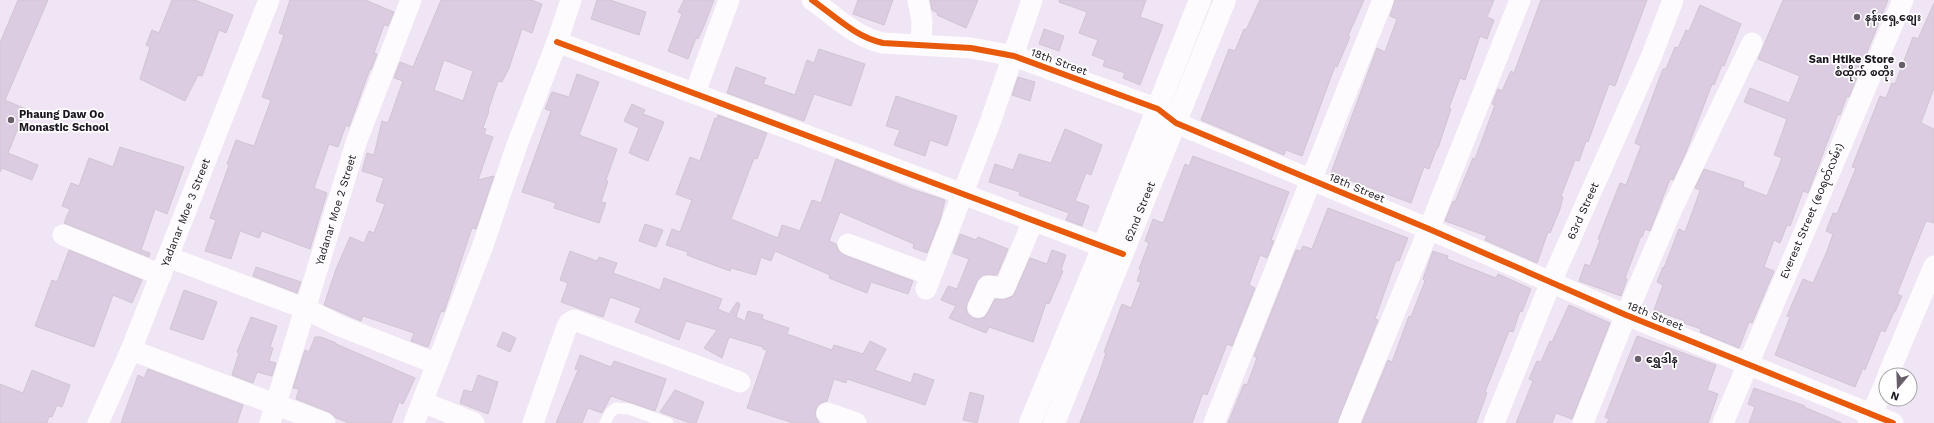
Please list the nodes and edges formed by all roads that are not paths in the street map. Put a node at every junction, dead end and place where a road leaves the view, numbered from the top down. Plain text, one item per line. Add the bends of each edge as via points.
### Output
1 (269, 0) edge
2 (411, 0) edge
3 (571, 0) edge
4 (729, 0) edge
5 (812, 0) edge
6 (918, 0) edge
7 (1032, 0) edge
8 (1200, 0) edge
9 (1225, 0) edge
10 (1383, 0) edge
11 (1520, 0) edge
12 (1674, 0) edge
13 (1903, 0) edge
14 (837, 8) edge
15 (557, 42) junction
16 (1752, 43) dead end
17 (921, 44) junction
18 (1014, 56) junction
19 (695, 93) junction
20 (1158, 109) junction
21 (1176, 123) junction
22 (1311, 180) junction
23 (963, 194) junction
24 (1033, 221) junction
25 (1429, 229) junction
26 (63, 235) dead end
27 (848, 244) dead end
28 (1113, 250) junction
29 (164, 266) junction
30 (1934, 266) edge
31 (1551, 282) junction
32 (978, 307) dead end
33 (306, 309) junction
34 (1626, 315) junction
35 (131, 350) junction
36 (436, 364) junction
37 (1747, 364) junction
38 (1891, 367) edge
39 (740, 382) dead end
40 (1878, 400) edge
41 (423, 402) junction
42 (827, 413) dead end
43 (274, 414) edge
44 (1870, 419) edge
45 (98, 423) edge
46 (325, 423) edge
47 (414, 423) edge
48 (474, 423) edge
49 (533, 423) edge
50 (606, 423) edge
51 (668, 423) edge
52 (856, 423) edge
53 (1030, 423) edge
54 (1054, 423) edge
55 (1214, 423) edge
56 (1349, 423) edge
57 (1494, 423) edge
58 (1583, 423) edge
59 (1723, 423) edge
60 (1894, 423) edge

1 - 29 street, Yadanar Moe 3 Street
2 - 33 street, Yadanar Moe 2 Street via 356,143
3 - 15 street
4 - 19 street
5 - 14 street, 18th Street
6 - 17 street via 922,21
7 - 18 street
8 - 20 main road, 62nd Street
9 - 21 main road, 62nd Street
10 - 22 street
11 - 25 street
12 - 31 street, 63rd Street
13 - 37 street, Everest Street (ဧ၀ရတ်လမ်း)
14 - 17 street, 18th Street via 870,40
15 - 19 street
15 - 36 street via 517,145 482,248
16 - 34 street via 1672,209
17 - 18 street, 18th Street via 971,48
18 - 20 street, 18th Street
18 - 23 street
19 - 23 street
20 - 21 street, 18th Street
20 - 28 main road, 62nd Street
21 - 22 street, 18th Street
21 - 28 main road, 62nd Street
22 - 25 street, 18th Street
22 - 55 street
23 - 24 street
23 - 27 street via 928,282
24 - 28 street
24 - 32 street via 1005,287 988,286
25 - 31 street, 18th Street
25 - 56 street
26 - 29 street
28 - 53 main road, 62nd Street
28 - 54 main road, 62nd Street
29 - 33 street
29 - 35 street, Yadanar Moe 3 Street
30 - 38 street
31 - 34 street, 18th Street
31 - 57 street, 63rd Street
33 - 36 street via 340,326
33 - 43 street, Yadanar Moe 2 Street
34 - 37 street, 18th Street
34 - 58 street
35 - 43 street
35 - 45 street, Yadanar Moe 3 Street
36 - 41 street
37 - 44 street, 18th Street
37 - 59 street, Everest Street (ဧ၀ရတ်လမ်း)
39 - 49 street via 574,320 566,329
40 - 44 street
41 - 47 street
41 - 48 street
42 - 52 street
43 - 46 street
44 - 60 street, 18th Street
50 - 51 lane via 610,412 616,408 629,409

